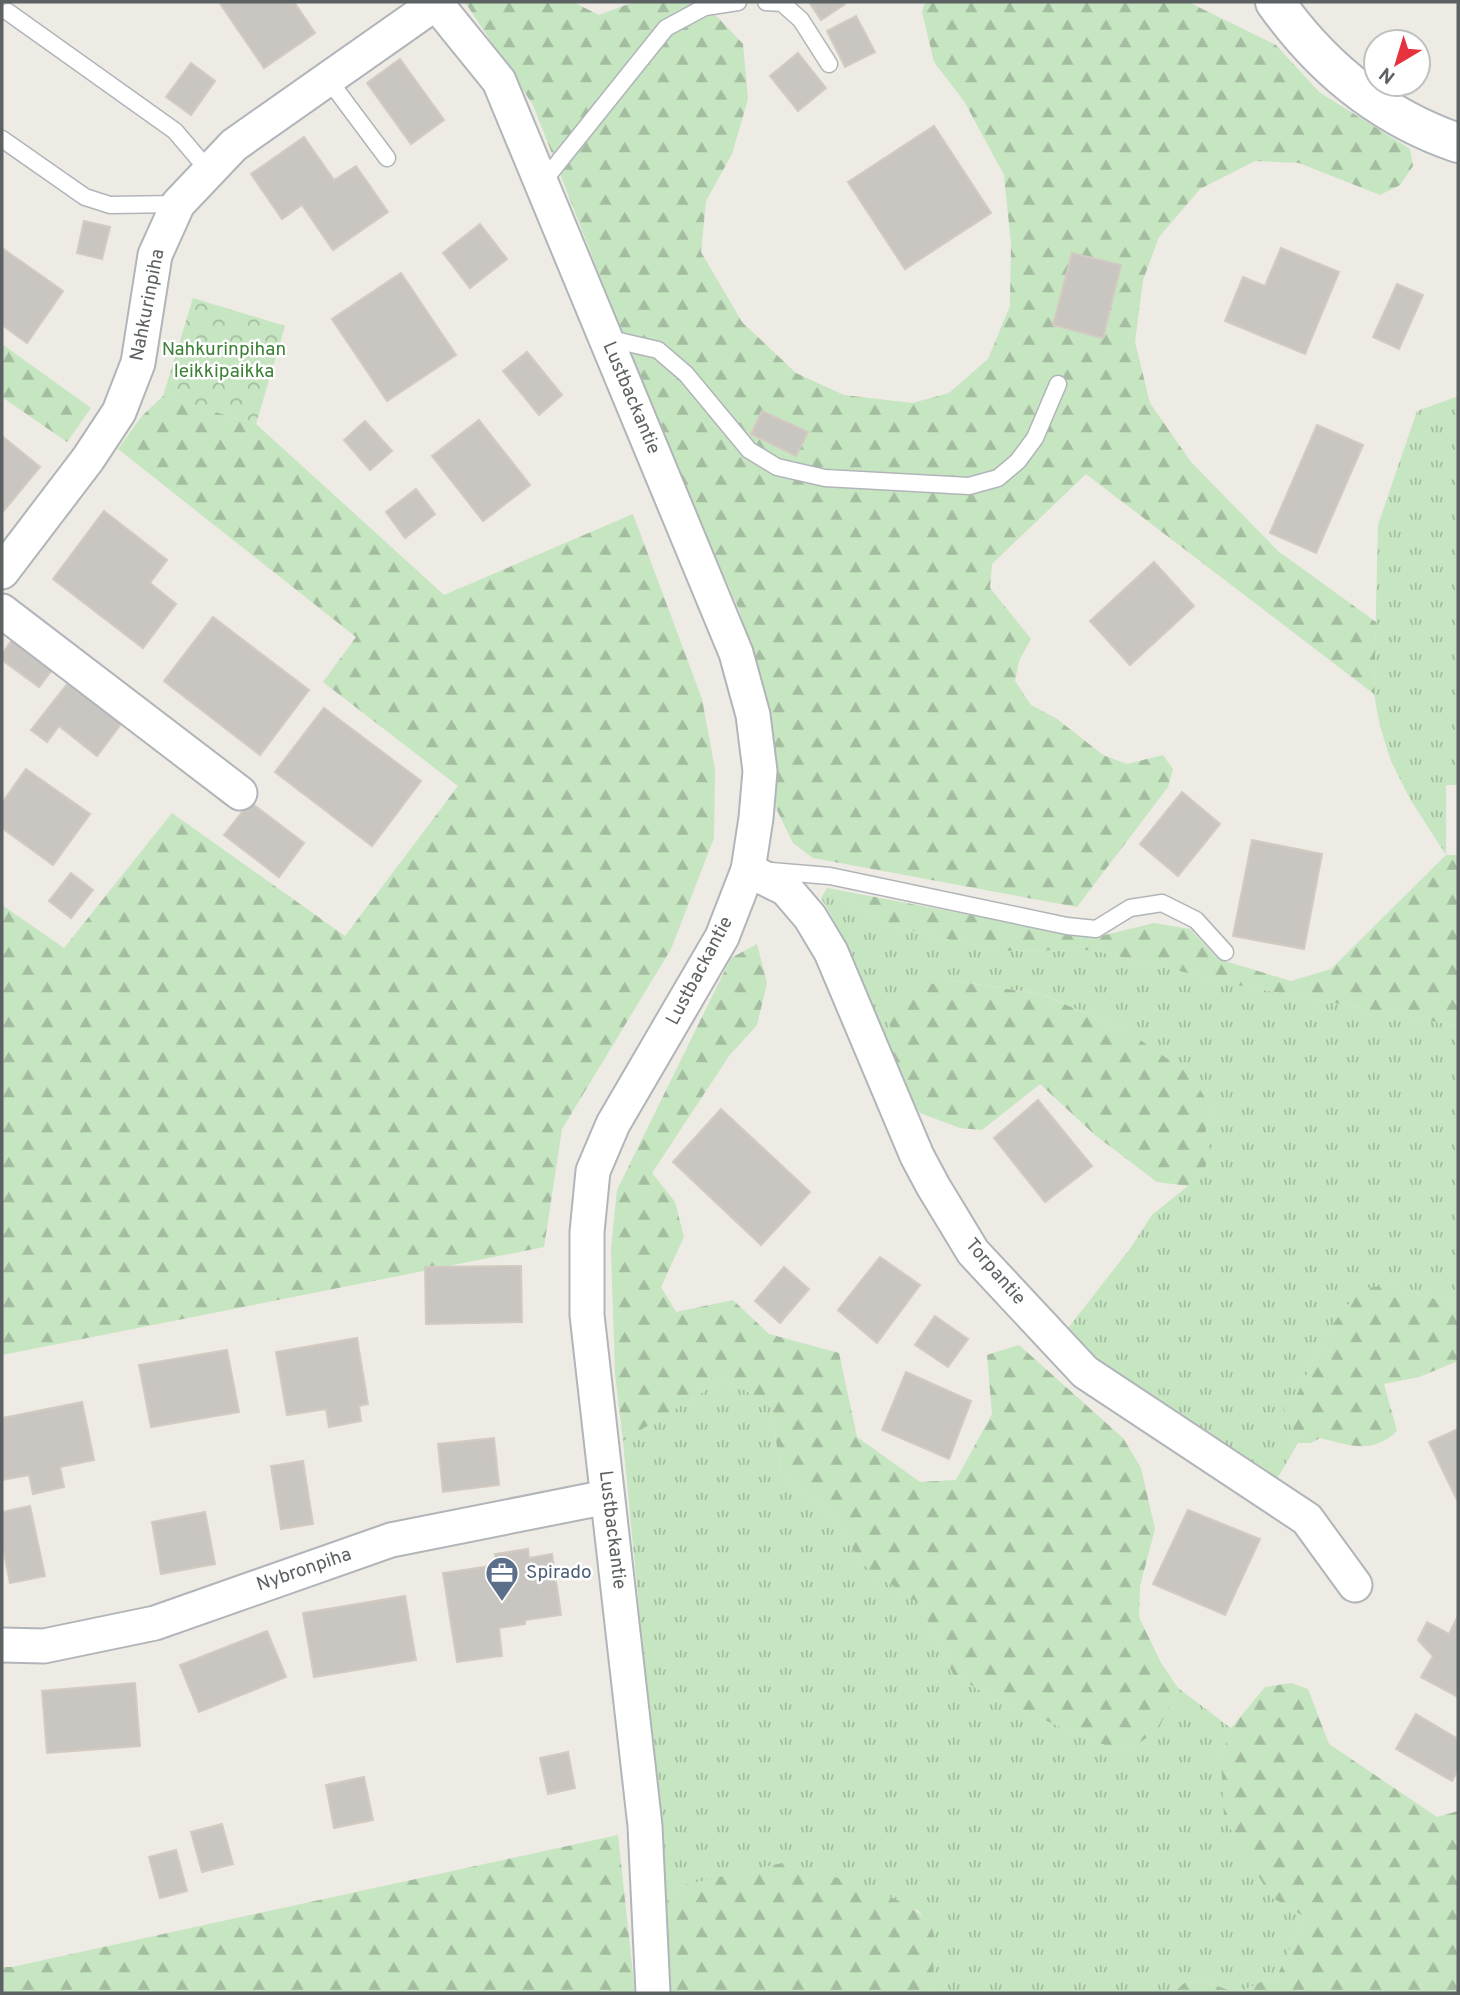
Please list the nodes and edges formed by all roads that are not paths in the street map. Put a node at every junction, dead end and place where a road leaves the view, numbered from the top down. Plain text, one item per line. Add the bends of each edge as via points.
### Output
1 (436, 2) edge
2 (738, 2) edge
3 (766, 2) edge
4 (1275, 2) edge
5 (8, 12) dead end
6 (829, 64) dead end
7 (328, 79) junction
8 (2, 139) edge
9 (1458, 143) edge
10 (387, 158) dead end
11 (209, 171) junction
12 (541, 184) junction
13 (178, 204) junction
14 (606, 338) junction
15 (1058, 384) dead end
16 (2, 572) edge
17 (2, 611) edge
18 (240, 793) dead end
19 (748, 870) junction
20 (1225, 952) dead end
21 (607, 1497) junction
22 (1355, 1585) dead end
23 (2, 1645) edge
24 (653, 1993) edge

1 - 7 street, Nahkurinpiha
1 - 12 street, Lustbackantie via 499,81
2 - 12 lane via 705,7 666,28
3 - 6 lane via 782,4 801,20
4 - 9 street via 1328,66 1377,104
5 - 11 lane via 175,131
7 - 10 lane
7 - 11 street, Nahkurinpiha via 234,145
8 - 13 lane via 85,197 110,205
11 - 13 street, Nahkurinpiha
12 - 14 street, Lustbackantie
13 - 16 street, Nahkurinpiha via 155,255 138,363 119,412
14 - 15 lane via 657,351 686,374 749,450 776,467 825,478 969,486 998,478 1035,438
14 - 19 street, Lustbackantie via 736,653 754,715 760,771
17 - 18 street
19 - 20 lane via 830,876 1096,929 1130,908 1162,903 1196,920
19 - 21 street, Lustbackantie via 722,937 613,1124 593,1171 587,1315
19 - 22 street, Torpantie via 786,889 831,952 917,1156 973,1252 1085,1372 1307,1519
21 - 23 street, Nybronpiha via 391,1540 155,1623 44,1646
21 - 24 street, Lustbackantie via 645,1826

